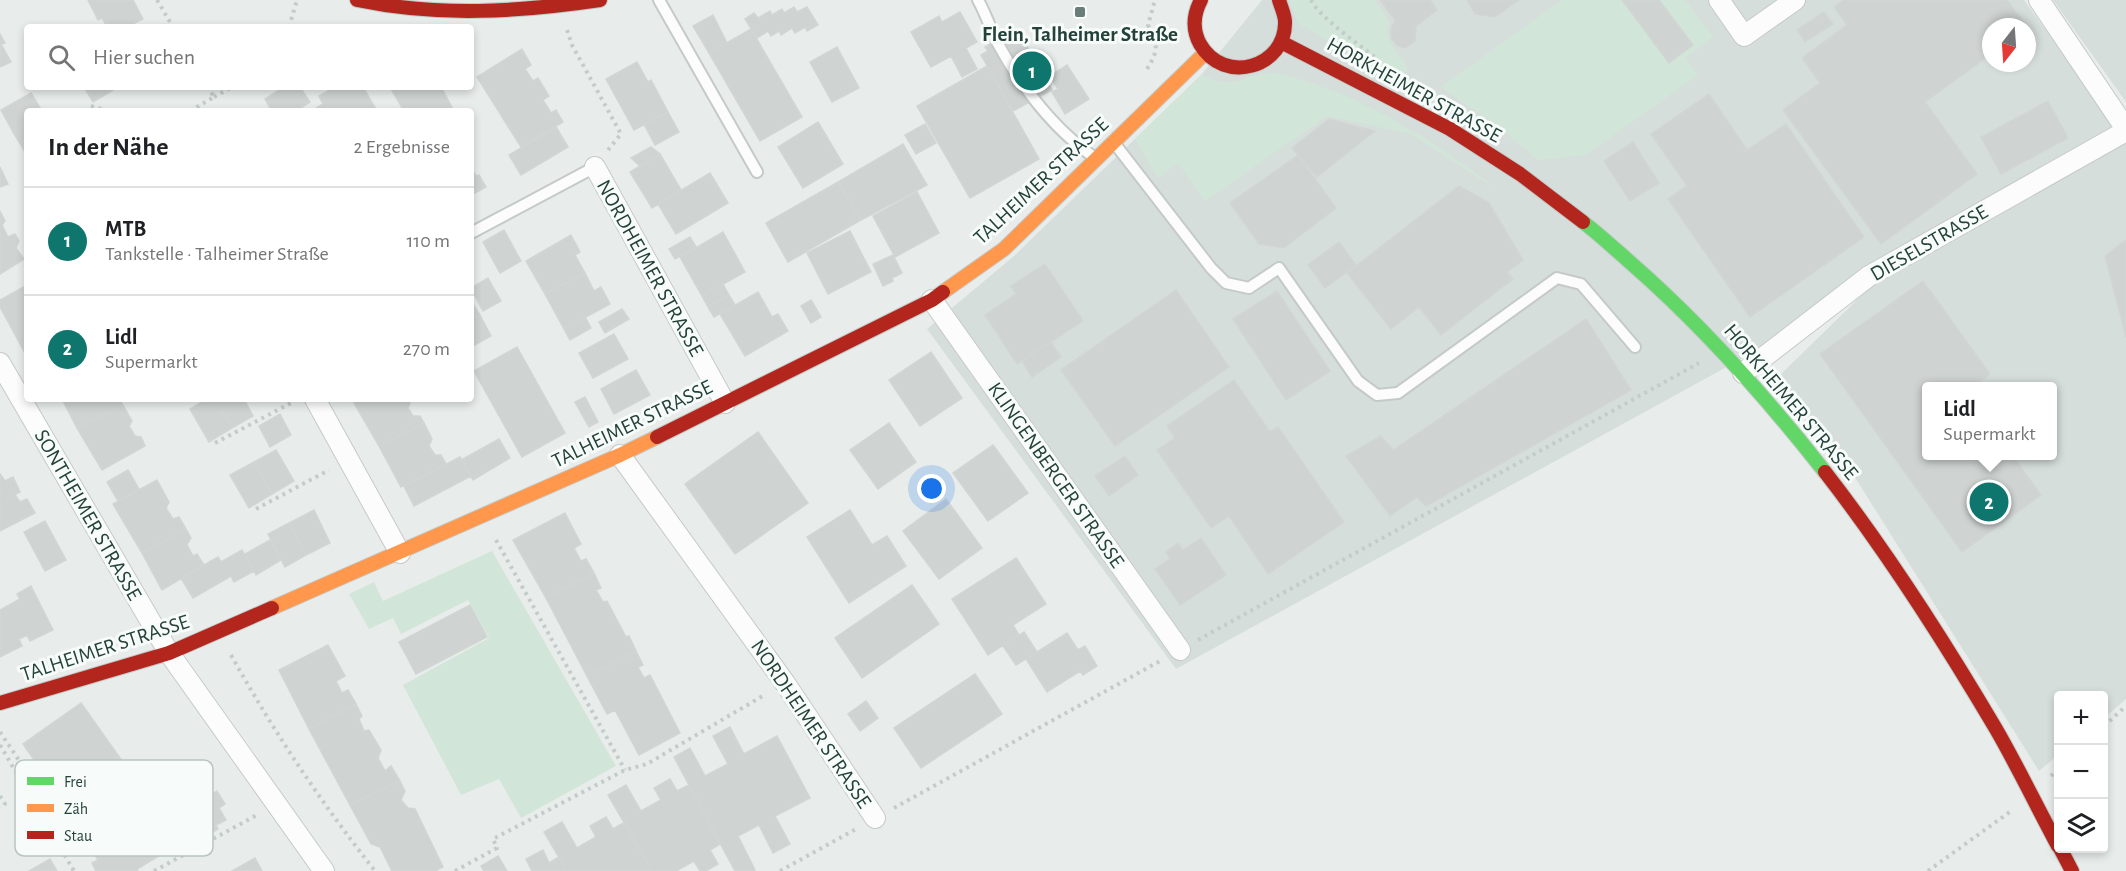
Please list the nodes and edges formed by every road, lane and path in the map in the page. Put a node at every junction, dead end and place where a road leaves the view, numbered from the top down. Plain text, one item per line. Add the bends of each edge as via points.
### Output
1 (158, 0) edge
2 (297, 0) edge
3 (357, 0) edge
4 (600, 0) edge
5 (660, 0) edge
6 (978, 0) edge
7 (1155, 0) edge
8 (1279, 0) edge
9 (1719, 0) edge
10 (1795, 0) edge
11 (2038, 0) edge
12 (1195, 4) edge
13 (559, 6) junction
14 (171, 24) edge
15 (290, 24) edge
16 (1281, 42) junction
17 (1205, 53) junction
18 (1144, 75) dead end
19 (210, 90) edge
20 (227, 90) edge
21 (214, 97) junction
22 (92, 106) dead end
23 (99, 108) edge
24 (195, 108) edge
25 (2126, 130) edge
26 (1113, 141) junction
27 (1095, 158) junction
28 (595, 167) junction
29 (758, 172) dead end
30 (474, 231) edge
31 (932, 300) junction
32 (1635, 347) dead end
33 (1723, 350) junction
34 (0, 363) edge
35 (1743, 373) junction
36 (293, 402) edge
37 (317, 402) edge
38 (725, 403) junction
39 (215, 443) dead end
40 (620, 455) junction
41 (348, 459) junction
42 (256, 509) dead end
43 (483, 517) junction
44 (400, 553) junction
45 (218, 632) junction
46 (1180, 650) junction
47 (169, 653) junction
48 (785, 683) junction
49 (0, 703) edge
50 (2126, 706) edge
51 (2108, 722) edge
52 (0, 732) edge
53 (0, 745) edge
54 (19, 760) edge
55 (625, 770) junction
56 (15, 771) edge
57 (0, 796) edge
58 (276, 804) junction
59 (0, 807) edge
60 (875, 818) junction
61 (213, 839) edge
62 (2054, 839) edge
63 (1972, 840) dead end
64 (2062, 853) edge
65 (65, 856) edge
66 (181, 856) edge
67 (74, 871) edge
68 (154, 871) edge
69 (324, 871) edge
70 (375, 871) edge
71 (455, 871) edge
72 (780, 871) edge
73 (1928, 871) edge
74 (2072, 871) edge

1 - 14 path
2 - 15 path
3 - 13 main road via 441,12
4 - 13 main road
5 - 29 lane
6 - 27 lane via 996,40 1033,101 1057,128
7 - 18 path via 1148,25 1157,41 1155,56
8 - 16 main road via 1285,15
9 - 10 street via 1744,36
11 - 25 street, DIESELSTRASSE
12 - 17 main road via 1194,32
13 - 28 path, NORDHEIMER STRASSE via 572,45 621,134
16 - 17 main road via 1273,55 1246,69 1217,63
16 - 33 main road, HORKHEIMER STRASSE via 1450,129 1520,174 1605,241
17 - 26 main road, TALHEIMER STRASSE
19 - 21 path
20 - 21 path
21 - 24 path
22 - 23 path
25 - 35 street, DIESELSTRASSE via 1869,276
26 - 27 main road, TALHEIMER STRASSE
26 - 32 lane via 1226,283 1249,288 1280,268 1358,381 1377,395 1398,393 1557,278 1581,284
27 - 31 main road, TALHEIMER STRASSE via 1004,249
28 - 30 lane
28 - 38 street, NORDHEIMER STRASSE
31 - 38 main road, TALHEIMER STRASSE
31 - 46 street, KLINGENBERGER STRASSE
33 - 35 main road, HORKHEIMER STRASSE
33 - 46 path
34 - 47 street, SONTHEIMER STRASSE
35 - 62 main road, HORKHEIMER STRASSE via 1845,498 1923,612 1997,731
36 - 39 path
37 - 41 street
38 - 40 main road, TALHEIMER STRASSE
40 - 43 main road, TALHEIMER STRASSE
40 - 48 street, NORDHEIMER STRASSE
41 - 42 path
41 - 44 street
43 - 44 main road, TALHEIMER STRASSE
43 - 55 path
44 - 45 main road, TALHEIMER STRASSE
45 - 47 main road, TALHEIMER STRASSE
45 - 70 path via 305,777
46 - 60 path
47 - 49 main road, TALHEIMER STRASSE
47 - 58 street, SONTHEIMER STRASSE
48 - 55 path via 647,764
48 - 60 street, NORDHEIMER STRASSE
50 - 51 path
52 - 54 path
53 - 56 path
55 - 71 path via 493,839 497,848
57 - 59 path via 5,804
58 - 61 path
58 - 69 street, SONTHEIMER STRASSE
60 - 72 path
63 - 73 path
64 - 74 main road, HORKHEIMER STRASSE
65 - 67 path
66 - 68 path

